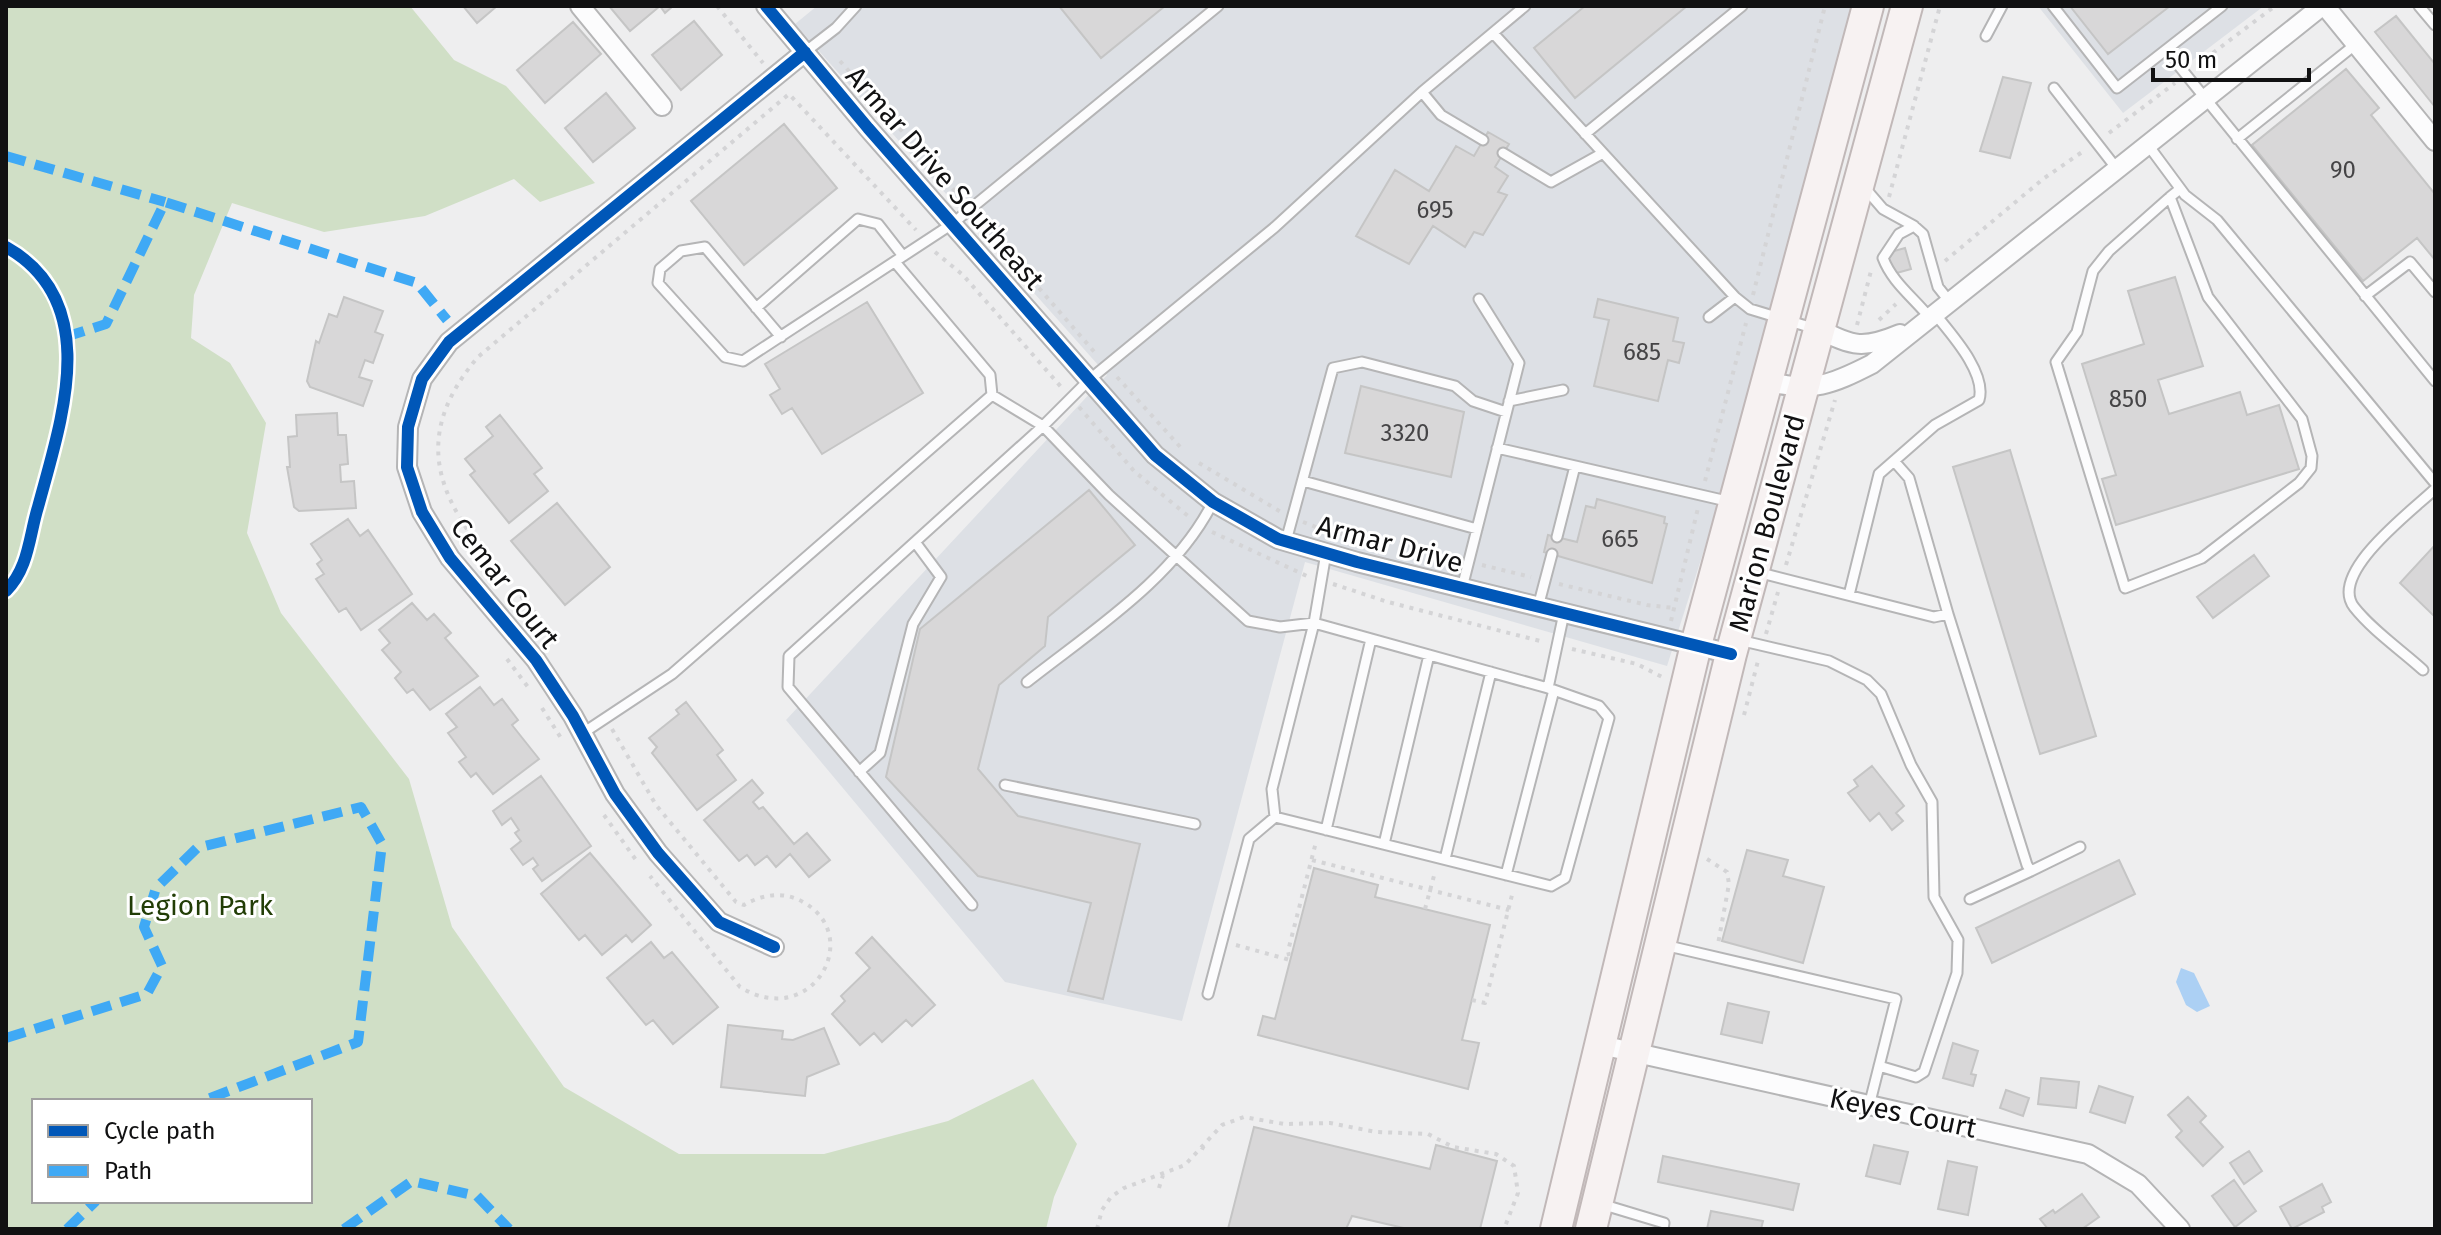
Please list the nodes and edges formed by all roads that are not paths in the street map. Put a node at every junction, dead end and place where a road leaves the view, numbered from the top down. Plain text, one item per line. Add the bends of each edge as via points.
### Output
1 (580, 6) edge
2 (766, 6) edge
3 (856, 6) edge
4 (1218, 6) edge
5 (1525, 6) edge
6 (1742, 6) edge
7 (1868, 6) edge
8 (1907, 6) edge
9 (2002, 6) edge
10 (2053, 6) edge
11 (2222, 6) edge
12 (2323, 6) edge
13 (2419, 6) edge
14 (2435, 25) edge
15 (1493, 33) junction
16 (1986, 36) dead end
17 (2356, 44) junction
18 (2166, 50) junction
19 (805, 52) junction
20 (2054, 88) dead end
21 (1422, 92) junction
22 (2205, 99) junction
23 (662, 106) dead end
24 (1585, 134) junction
25 (2237, 139) junction
26 (1483, 140) dead end
27 (2435, 141) edge
28 (2148, 145) junction
29 (1503, 153) dead end
30 (1603, 153) junction
31 (2117, 169) junction
32 (1859, 181) junction
33 (2180, 189) junction
34 (2170, 197) junction
35 (952, 224) junction
36 (1914, 226) junction
37 (899, 259) junction
38 (2435, 292) edge
39 (2365, 296) junction
40 (1735, 297) junction
41 (1479, 299) dead end
42 (1950, 302) junction
43 (756, 308) junction
44 (1709, 317) dead end
45 (1929, 319) junction
46 (1783, 321) junction
47 (1819, 329) junction
48 (781, 337) junction
49 (1089, 380) junction
50 (2435, 381) edge
51 (1768, 382) junction
52 (1563, 390) dead end
53 (1803, 390) junction
54 (992, 395) junction
55 (1508, 406) junction
56 (1043, 426) junction
57 (1497, 448) junction
58 (1894, 461) junction
59 (1575, 466) junction
60 (1303, 481) junction
61 (2435, 486) edge
62 (1213, 502) junction
63 (1734, 503) junction
64 (1477, 529) junction
65 (1557, 537) dead end
66 (1286, 541) junction
67 (915, 542) junction
68 (1326, 553) junction
69 (1552, 554) dead end
70 (1175, 556) junction
71 (1768, 575) junction
72 (1462, 588) junction
73 (1849, 595) junction
74 (1538, 607) junction
75 (1564, 613) junction
76 (1948, 614) junction
77 (1314, 623) junction
78 (1371, 639) junction
79 (1696, 645) junction
80 (1743, 646) junction
81 (1429, 655) junction
82 (2423, 670) dead end
83 (1491, 672) junction
84 (1027, 682) dead end
85 (1551, 689) junction
86 (583, 733) junction
87 (859, 772) junction
88 (1005, 785) dead end
89 (1275, 817) junction
90 (1195, 824) dead end
91 (1322, 829) junction
92 (1384, 844) junction
93 (2080, 847) dead end
94 (1442, 859) junction
95 (2031, 871) junction
96 (1506, 875) junction
97 (1970, 899) dead end
98 (972, 905) dead end
99 (1661, 944) junction
100 (774, 947) dead end
101 (1208, 994) dead end
102 (1601, 1045) junction
103 (1634, 1054) junction
104 (1879, 1066) junction
105 (1869, 1106) junction
106 (1594, 1216) edge
107 (2172, 1226) edge
108 (1556, 1229) edge
109 (1663, 1229) edge

1 - 23 street
2 - 19 street, Armar Drive Southeast
3 - 19 lane
4 - 35 lane
5 - 15 lane
6 - 24 lane
7 - 46 main road, Marion Boulevard
8 - 32 main road, Marion Boulevard
9 - 16 lane
10 - 18 lane via 2117,88
11 - 18 lane
12 - 17 street
12 - 22 street
13 - 14 lane
15 - 21 lane
15 - 24 lane
17 - 25 lane
17 - 27 street
18 - 22 lane
19 - 35 street, Armar Drive Southeast
19 - 86 street, Cemar Court via 449,342 422,379 408,427 407,467 422,512 450,558 536,660
20 - 31 lane
21 - 26 lane via 1441,115
21 - 49 lane via 1275,227
22 - 25 lane
22 - 28 street
24 - 30 lane
25 - 39 lane
28 - 31 street
28 - 33 lane
29 - 30 lane via 1551,182
30 - 40 lane
31 - 42 street
32 - 36 lane via 1886,210
32 - 47 main road, Marion Boulevard
33 - 34 lane
33 - 61 lane via 2217,220
34 - 34 lane via 2093,271 2077,332 2056,362 2125,588 2202,558 2311,468 2302,419 2208,297
35 - 37 lane
35 - 49 street, Armar Drive Southeast
36 - 42 lane via 1923,234 1938,287
36 - 45 lane via 1899,234 1883,258 1891,279
37 - 43 lane via 878,224 858,219
37 - 48 lane
37 - 54 lane via 990,375
38 - 39 lane via 2410,262
39 - 50 lane
40 - 44 lane
40 - 46 lane via 1750,309
41 - 55 lane via 1519,363
42 - 45 street
43 - 48 lane
43 - 48 lane via 705,247 681,251 660,269 658,283 725,357 743,361
45 - 47 street via 1872,346
45 - 53 street via 1872,364
45 - 58 lane via 1968,355 1981,393 1975,405 1935,425
46 - 47 lane
46 - 51 main road, Marion Boulevard
47 - 53 main road, Marion Boulevard
49 - 56 lane
49 - 62 street, Armar Drive via 1155,455
51 - 53 street
51 - 63 main road, Marion Boulevard
52 - 55 lane
53 - 71 main road, Marion Boulevard
54 - 56 lane
54 - 86 lane via 672,674
55 - 57 lane
55 - 60 lane via 1473,401 1455,386 1362,362 1333,368
56 - 67 lane
56 - 70 lane
57 - 59 lane
57 - 64 lane
58 - 73 lane via 1879,474
58 - 76 lane via 1909,478
59 - 63 lane
59 - 65 lane
60 - 64 lane
60 - 66 lane
61 - 82 lane via 2354,567 2347,585 2352,605
62 - 66 street, Armar Drive
62 - 70 lane via 1202,525
63 - 79 main road, Marion Boulevard
64 - 72 lane
66 - 68 street, Armar Drive
67 - 87 lane via 941,577 913,624 880,753
67 - 87 lane via 789,656 788,687
68 - 72 street, Armar Drive
68 - 77 lane
69 - 74 lane
70 - 77 lane via 1248,621 1280,627
70 - 84 lane
71 - 73 lane
71 - 80 main road, Marion Boulevard
72 - 74 street, Armar Drive
73 - 76 lane via 1934,617
74 - 75 street, Armar Drive
75 - 79 street, Armar Drive
75 - 85 lane
76 - 95 lane
77 - 78 lane
77 - 89 lane via 1272,789
78 - 81 lane
78 - 91 lane
79 - 80 street, Armar Drive
79 - 102 main road, Marion Boulevard
80 - 99 main road, Marion Boulevard
80 - 104 lane via 1829,661 1867,680 1881,694 1932,802 1934,897 1958,940 1957,973 1924,1072 1916,1077
81 - 83 lane
81 - 92 lane
83 - 85 lane
83 - 94 lane
85 - 96 lane
85 - 96 lane via 1599,706 1609,718 1565,878 1551,886
86 - 100 street, Cemar Court via 615,794 719,922
87 - 98 lane
88 - 90 lane
89 - 91 lane
89 - 101 lane via 1249,839
91 - 92 lane
92 - 94 lane
93 - 95 lane
94 - 96 lane
95 - 97 lane
99 - 103 main road, Marion Boulevard
99 - 104 lane via 1896,999
102 - 103 street, Keyes Court
102 - 108 main road, Marion Boulevard
103 - 105 street, Keyes Court
103 - 106 main road, Marion Boulevard
104 - 105 lane
105 - 107 street, Keyes Court via 2088,1154 2138,1184
106 - 109 lane via 1664,1223

